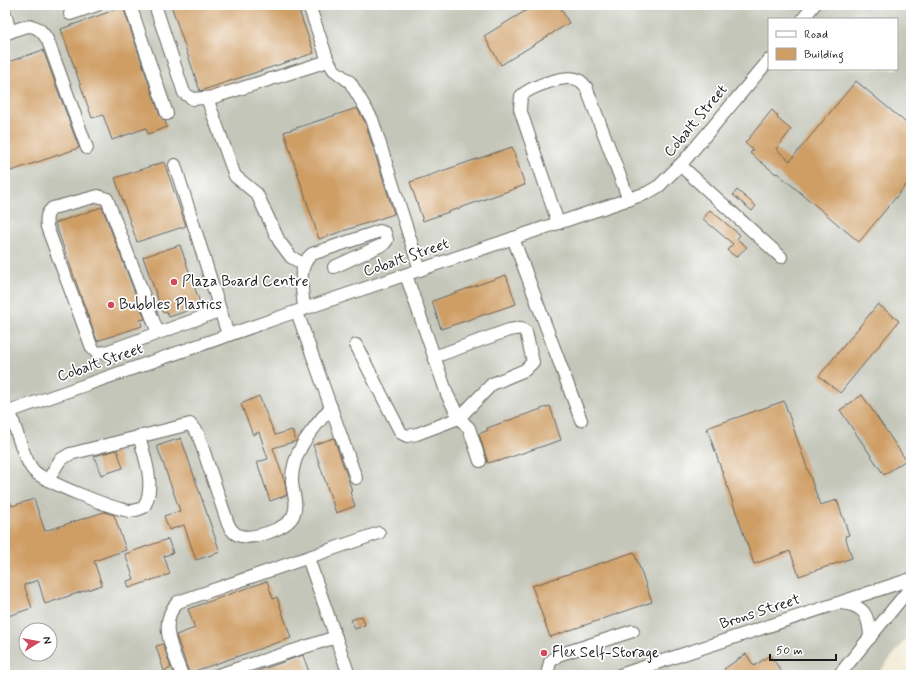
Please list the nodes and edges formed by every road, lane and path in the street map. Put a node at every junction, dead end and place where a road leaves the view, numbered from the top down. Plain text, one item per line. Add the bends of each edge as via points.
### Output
1 (97, 5) edge
2 (130, 5) edge
3 (155, 5) edge
4 (309, 5) edge
5 (814, 5) edge
6 (5, 13) edge
7 (70, 14) dead end
8 (804, 18) edge
9 (8, 33) edge
10 (328, 61) junction
11 (768, 61) edge
12 (207, 98) junction
13 (167, 114) dead end
14 (87, 148) dead end
15 (175, 165) dead end
16 (680, 165) junction
17 (629, 200) junction
18 (558, 223) junction
19 (513, 238) junction
20 (781, 257) dead end
21 (303, 264) junction
22 (334, 267) dead end
23 (420, 270) junction
24 (406, 275) junction
25 (300, 310) junction
26 (220, 311) junction
27 (158, 333) junction
28 (228, 335) junction
29 (356, 345) dead end
30 (434, 357) junction
31 (331, 406) junction
32 (8, 413) edge
33 (459, 418) junction
34 (581, 420) dead end
35 (139, 436) junction
36 (480, 461) dead end
37 (356, 478) dead end
38 (48, 480) junction
39 (379, 533) dead end
40 (308, 558) junction
41 (911, 579) edge
42 (911, 587) edge
43 (838, 603) junction
44 (633, 631) dead end
45 (336, 637) junction
46 (870, 638) junction
47 (182, 675) edge
48 (218, 675) edge
49 (349, 675) edge
50 (547, 675) edge
51 (620, 675) edge
52 (839, 675) edge

1 - 7 street
2 - 13 street
3 - 12 street via 184,94 193,99
4 - 10 street
5 - 8 street
6 - 9 street
9 - 14 street via 34,25 46,37
10 - 12 street
10 - 23 street via 334,70 350,82 372,119
11 - 16 street, Cobalt Street
12 - 21 street via 235,176 257,194 279,241 291,256
15 - 26 street
16 - 17 street, Cobalt Street via 659,186
16 - 20 street
17 - 18 street, Cobalt Street
17 - 18 street via 586,87 575,78 566,78 535,87 521,96 520,108
18 - 19 street, Cobalt Street
19 - 23 street, Cobalt Street
19 - 34 street
21 - 22 street via 312,254 380,231 385,233 388,240 384,244
21 - 25 street
23 - 24 street, Cobalt Street
24 - 25 street, Cobalt Street
24 - 30 street
25 - 28 street, Cobalt Street
25 - 31 street
26 - 27 street
26 - 28 street
27 - 27 street via 100,353 93,351 47,226 48,212 98,196 107,199
28 - 32 street, Cobalt Street
29 - 33 street via 401,433 406,436 417,434
30 - 33 street via 447,394
30 - 33 street via 509,330 521,328 526,332 532,364 525,370 492,384
31 - 35 street via 303,442 297,455 293,468 296,504 293,516 288,524 281,528 250,537 233,532 228,524 194,427 187,424
31 - 37 street
32 - 38 street via 34,471
33 - 36 street via 469,428
35 - 38 street via 70,454 60,460
35 - 38 street via 149,485 149,496 144,507 130,511
39 - 40 street
40 - 45 street
40 - 47 street via 178,602 170,610 167,620
41 - 43 street, Brons Street
42 - 46 street
43 - 46 street via 853,604 864,612 869,622
43 - 51 street, Brons Street
44 - 50 street via 558,655 550,662
45 - 48 street
45 - 49 street
46 - 52 street

